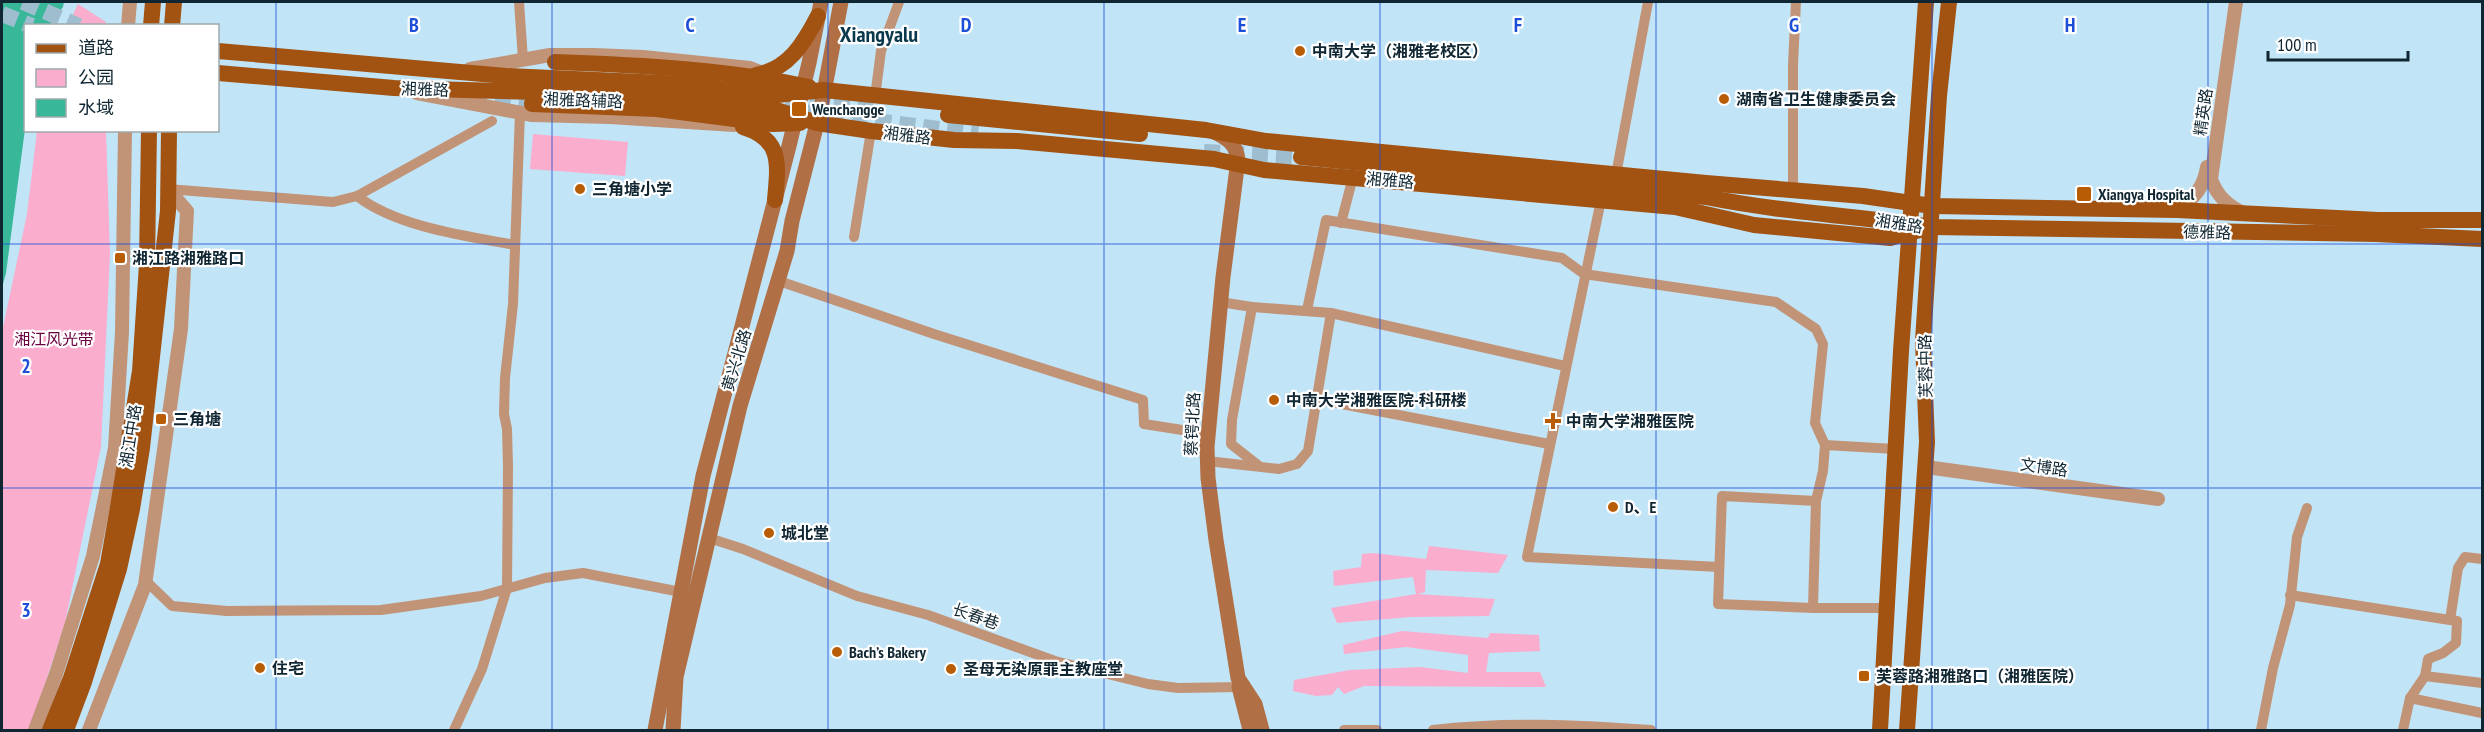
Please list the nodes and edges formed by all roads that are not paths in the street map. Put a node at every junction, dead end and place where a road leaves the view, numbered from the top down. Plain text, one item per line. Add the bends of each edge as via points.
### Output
1 (130, 2) edge
2 (153, 2) edge
3 (174, 2) edge
4 (519, 2) edge
5 (841, 2) edge
6 (899, 2) edge
7 (1648, 2) edge
8 (1796, 2) edge
9 (1926, 2) edge
10 (1949, 2) edge
11 (2231, 2) edge
12 (2236, 2) edge
13 (819, 9) edge
14 (128, 24) edge
15 (151, 24) edge
16 (172, 24) edge
17 (219, 51) edge
18 (523, 60) junction
19 (555, 62) dead end
20 (459, 71) junction
21 (219, 73) edge
22 (764, 73) junction
23 (744, 76) junction
24 (784, 82) junction
25 (394, 88) junction
26 (803, 89) junction
27 (825, 90) junction
28 (874, 102) junction
29 (526, 109) junction
30 (698, 115) junction
31 (795, 120) junction
32 (492, 121) dead end
33 (817, 123) junction
34 (773, 124) junction
35 (734, 125) junction
36 (1206, 130) junction
37 (871, 131) junction
38 (125, 132) edge
39 (149, 132) edge
40 (169, 132) edge
41 (1228, 140) junction
42 (1266, 141) junction
43 (1301, 158) tunnel mouth
44 (1238, 165) junction
45 (1616, 175) junction
46 (1353, 177) junction
47 (168, 189) junction
48 (1793, 189) junction
49 (357, 196) junction
50 (775, 200) junction
51 (1601, 200) junction
52 (1912, 203) junction
53 (1932, 206) junction
54 (2177, 210) junction
55 (2243, 213) junction
56 (2482, 220) edge
57 (1341, 223) junction
58 (1931, 227) junction
59 (1910, 228) junction
60 (854, 237) dead end
61 (2482, 239) edge
62 (515, 245) junction
63 (1584, 274) junction
64 (778, 281) junction
65 (1220, 302) junction
66 (1252, 307) junction
67 (1307, 310) junction
68 (1331, 313) junction
69 (1565, 366) junction
70 (1316, 399) junction
71 (1208, 434) junction
72 (1549, 444) junction
73 (1825, 445) junction
74 (1895, 449) junction
75 (1207, 461) junction
76 (1259, 467) junction
77 (1926, 467) junction
78 (2158, 499) dead end
79 (1816, 501) junction
80 (2307, 508) dead end
81 (709, 538) junction
82 (2482, 559) edge
83 (1719, 567) junction
84 (146, 581) junction
85 (507, 588) junction
86 (681, 592) junction
87 (2290, 595) junction
88 (1813, 608) junction
89 (1888, 608) junction
90 (2450, 620) junction
91 (2425, 676) junction
92 (2482, 684) edge
93 (1240, 687) junction
94 (2410, 698) junction
95 (2482, 713) edge
96 (35, 730) edge
97 (50, 730) edge
98 (66, 730) edge
99 (89, 730) edge
100 (454, 730) edge
101 (655, 730) edge
102 (673, 730) edge
103 (1250, 730) edge
104 (1262, 730) edge
105 (1344, 730) edge
106 (1377, 730) edge
107 (1433, 730) edge
108 (1652, 730) edge
109 (1880, 730) edge
110 (1907, 730) edge
111 (2261, 730) edge
112 (2403, 730) edge

1 - 14 street
2 - 15 main road
3 - 16 main road
4 - 18 street
5 - 27 main road, 黄兴北路
6 - 28 street via 881,51
7 - 45 street
8 - 48 street
9 - 52 main road, 芙蓉中路
10 - 53 main road, 芙蓉中路
11 - 54 street, 精英路 via 2206,176 2198,193
12 - 55 street, 精英路 via 2211,179 2224,202
13 - 22 main road via 809,34 792,57
13 - 26 main road, 黄兴北路
17 - 20 main road, 湘雅路
18 - 20 street
18 - 22 street via 556,54 643,57 750,68
19 - 23 main road
20 - 26 main road, 湘雅路 via 685,84 777,95
21 - 25 main road, 湘雅路
22 - 23 main road
22 - 24 street
23 - 24 main road
24 - 26 main road
25 - 29 street, 湘雅路辅路
25 - 31 main road, 湘雅路 via 641,95 776,110
26 - 27 main road, 湘雅路
26 - 31 main road, 黄兴北路
27 - 28 main road, 湘雅路
27 - 33 main road, 黄兴北路
28 - 36 main road, 湘雅路
28 - 41 main road, 湘雅路 via 1087,129
29 - 30 main road via 657,109
29 - 35 street, 湘雅路辅路
29 - 62 street
30 - 34 main road
30 - 35 main road
31 - 33 main road, 湘雅路
31 - 34 main road
31 - 50 main road, 黄兴北路
32 - 49 street
33 - 37 main road, 湘雅路
33 - 64 main road, 黄兴北路
34 - 35 street, 湘雅路辅路
35 - 50 main road via 757,132 770,142 776,160
36 - 41 main road
36 - 42 main road, 湘雅路
37 - 44 main road, 湘雅路 via 1214,159
37 - 60 street
38 - 96 street via 122,332 115,448 93,556
39 - 97 main road, 湘江中路 via 140,371 120,497 108,564
40 - 47 main road, 湘江中路
41 - 42 main road, 湘雅路
41 - 44 main road, 蔡锷北路 via 1238,154
42 - 45 main road, 湘雅路
43 - 59 main road, 湘雅路 via 1674,193
44 - 46 main road, 湘雅路
44 - 65 main road, 蔡锷北路
45 - 48 main road, 湘雅路
46 - 51 main road, 湘雅路
46 - 57 street
47 - 49 street via 333,201
47 - 84 street via 187,211 181,329
47 - 98 main road, 湘江中路 via 142,448 132,509 119,569
48 - 52 main road, 湘雅路
49 - 62 street via 371,207 409,221
50 - 86 main road, 黄兴北路 via 703,476
51 - 59 main road, 湘雅路 via 1692,209 1754,225 1890,238
51 - 63 street
52 - 53 main road, 湘雅路
52 - 59 main road, 芙蓉中路
53 - 54 main road, 德雅路
53 - 58 main road, 芙蓉中路
54 - 55 main road, 德雅路
55 - 56 main road, 德雅路 via 2378,220
57 - 63 street via 1562,258
57 - 67 street via 1326,220
58 - 59 main road, 湘雅路
58 - 61 main road, 德雅路
58 - 77 main road, 芙蓉中路 via 1923,341
59 - 74 main road, 芙蓉中路
62 - 85 street via 504,414 508,467
63 - 69 street
63 - 73 street via 1776,302 1801,318 1816,329 1823,344 1815,423
64 - 71 street via 1143,400 1144,424
64 - 81 main road, 黄兴北路 via 740,406
65 - 66 street
65 - 71 main road, 蔡锷北路
66 - 67 street
66 - 76 street via 1231,444
67 - 68 street
68 - 69 street
68 - 70 street
69 - 72 street
70 - 72 street
70 - 76 street via 1308,451 1297,464 1279,469
71 - 75 main road, 蔡锷北路
72 - 83 street via 1527,557
73 - 74 street
73 - 79 street
74 - 89 main road, 芙蓉中路
75 - 76 street
75 - 93 main road, 蔡锷北路
77 - 78 street, 文博路
77 - 110 main road, 芙蓉中路
79 - 83 street via 1722,496
79 - 88 street
80 - 87 street via 2297,537
81 - 93 street, 长春巷 via 857,596 928,615 1055,661 1148,684 1178,688
81 - 102 main road, 黄兴北路 via 676,677
82 - 90 street via 2465,557 2458,568
83 - 88 street via 1718,604
84 - 85 street via 172,606 227,611 381,610 481,597
84 - 99 street
85 - 86 street via 584,573
85 - 100 street via 482,669
86 - 101 main road, 黄兴北路
87 - 90 street
87 - 111 street
88 - 89 street
89 - 109 main road, 芙蓉中路
90 - 91 street via 2457,621 2456,643 2428,659
91 - 92 street
91 - 94 street
93 - 103 main road, 蔡锷北路
93 - 104 main road, 蔡锷北路 via 1255,704
94 - 95 street
94 - 112 street
105 - 106 street
107 - 108 street via 1488,725 1577,725

